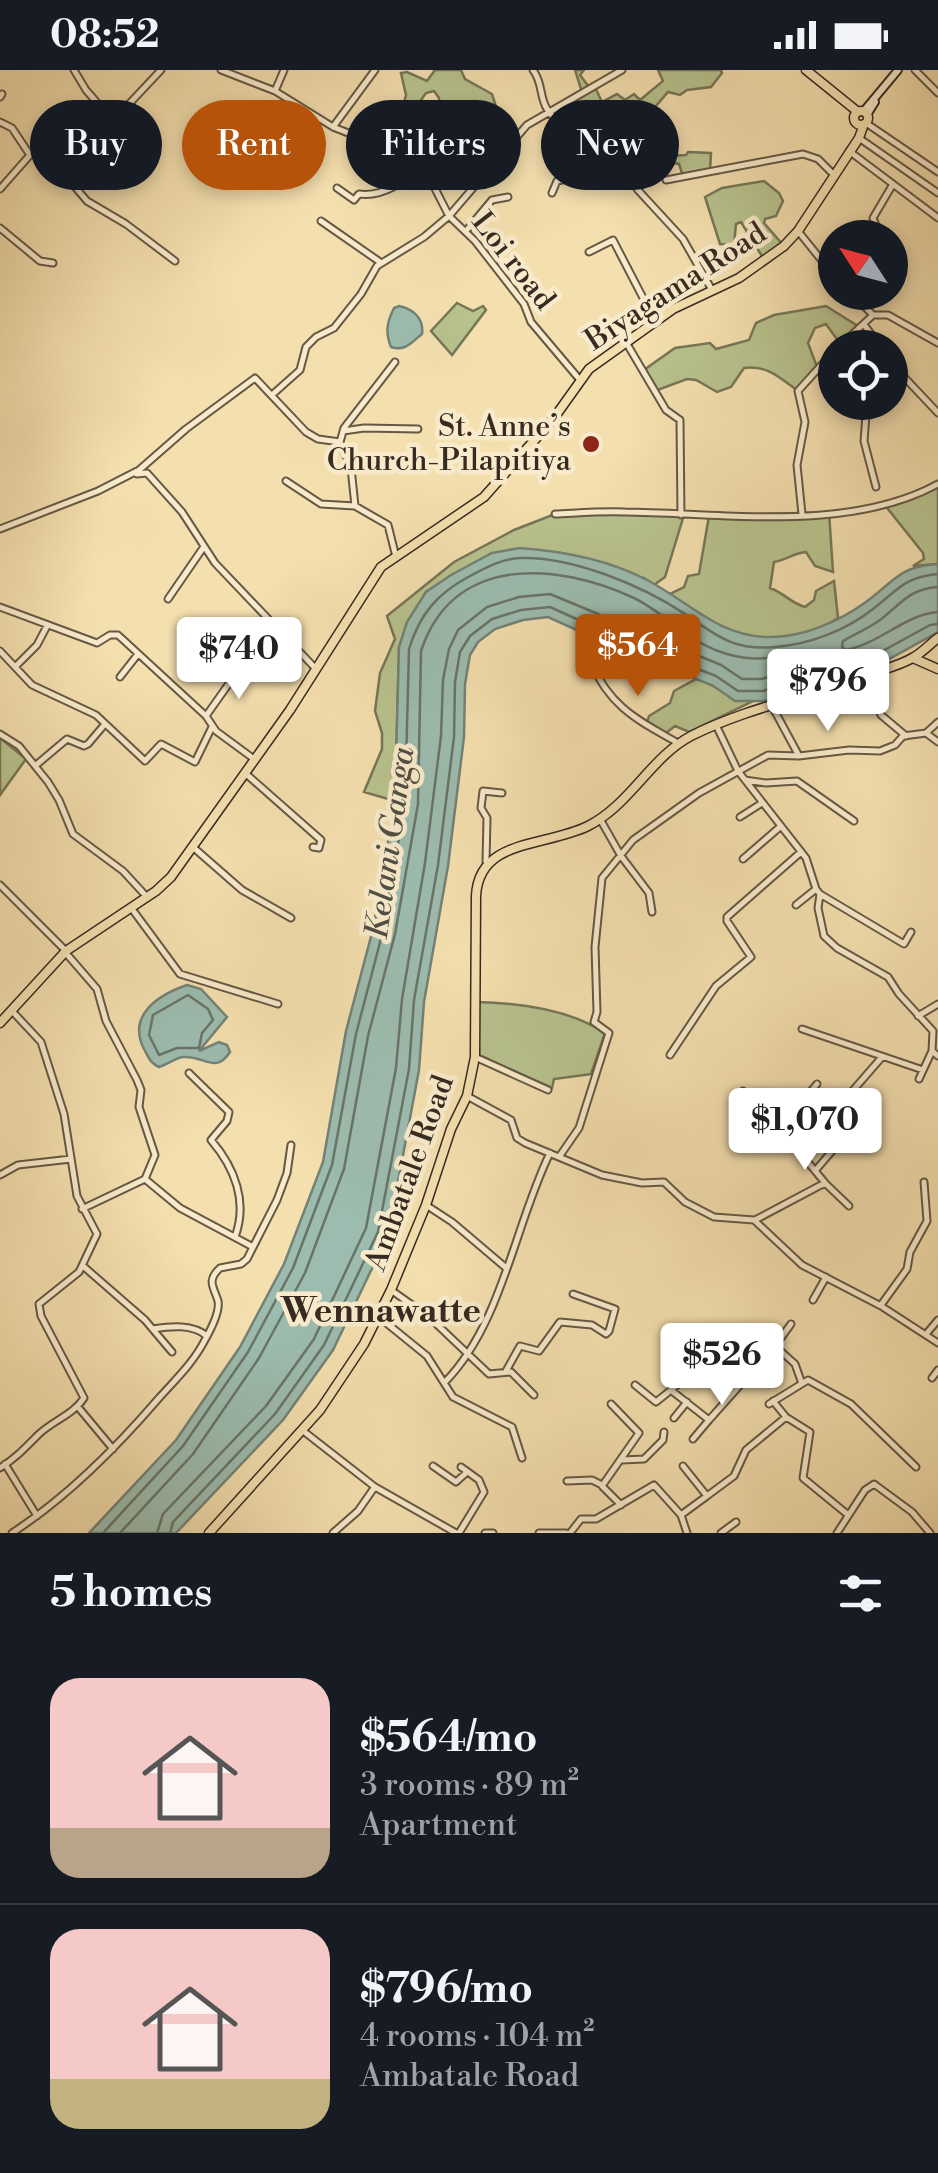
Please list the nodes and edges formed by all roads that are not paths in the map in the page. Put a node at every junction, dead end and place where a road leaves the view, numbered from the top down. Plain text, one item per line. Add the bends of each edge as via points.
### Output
1 (74, 70) edge
2 (161, 70) edge
3 (221, 70) edge
4 (284, 70) edge
5 (375, 70) edge
6 (533, 70) edge
7 (622, 70) edge
8 (806, 70) edge
9 (898, 70) edge
10 (916, 70) edge
11 (276, 91) junction
12 (938, 93) edge
13 (95, 100) edge
14 (133, 100) edge
15 (543, 100) edge
16 (568, 100) edge
17 (541, 117) edge
18 (861, 118) junction
19 (3, 123) edge
20 (332, 127) junction
21 (346, 132) edge
22 (0, 136) edge
23 (860, 138) junction
24 (849, 150) junction
25 (30, 155) joint
26 (938, 172) edge
27 (834, 175) junction
28 (679, 178) edge
29 (893, 184) junction
30 (0, 187) edge
31 (337, 188) dead end
32 (78, 190) edge
33 (385, 190) edge
34 (436, 190) edge
35 (554, 190) edge
36 (637, 190) edge
37 (552, 193) dead end
38 (938, 194) edge
39 (508, 197) dead end
40 (449, 216) junction
41 (938, 218) edge
42 (322, 220) dead end
43 (873, 220) edge
44 (0, 228) edge
45 (466, 231) junction
46 (798, 231) junction
47 (589, 252) dead end
48 (818, 256) edge
49 (175, 261) dead end
50 (380, 262) junction
51 (53, 263) dead end
52 (712, 291) junction
53 (868, 310) edge
54 (873, 315) junction
55 (655, 321) junction
56 (865, 326) junction
57 (860, 330) edge
58 (868, 330) edge
59 (938, 342) edge
60 (627, 344) junction
61 (395, 362) dead end
62 (818, 370) edge
63 (580, 380) junction
64 (908, 381) edge
65 (273, 394) junction
66 (938, 413) edge
67 (866, 420) edge
68 (418, 429) dead end
69 (343, 431) junction
70 (340, 442) junction
71 (137, 474) junction
72 (286, 481) dead end
73 (938, 484) edge
74 (876, 487) dead end
75 (356, 506) junction
76 (555, 514) dead end
77 (802, 514) junction
78 (680, 515) junction
79 (0, 518) edge
80 (3, 528) edge
81 (204, 548) junction
82 (396, 557) junction
83 (168, 599) dead end
84 (0, 607) edge
85 (47, 625) junction
86 (938, 638) edge
87 (199, 648) dead end
88 (0, 651) edge
89 (138, 654) junction
90 (913, 658) junction
91 (590, 661) dead end
92 (15, 666) junction
93 (938, 668) edge
94 (316, 670) junction
95 (864, 676) junction
96 (120, 677) dead end
97 (771, 703) junction
98 (206, 716) junction
99 (938, 722) edge
100 (106, 723) junction
101 (716, 724) junction
102 (212, 727) junction
103 (926, 733) junction
104 (0, 734) edge
105 (906, 736) junction
106 (938, 742) edge
107 (678, 743) junction
108 (799, 756) junction
109 (254, 759) junction
110 (35, 766) junction
111 (738, 771) junction
112 (244, 773) junction
113 (745, 780) junction
114 (502, 793) dead end
115 (762, 803) junction
116 (740, 818) dead end
117 (600, 819) junction
118 (854, 820) dead end
119 (781, 826) junction
120 (312, 847) dead end
121 (194, 848) junction
122 (801, 852) junction
123 (620, 856) junction
124 (743, 860) dead end
125 (486, 862) junction
126 (0, 885) edge
127 (818, 892) junction
128 (147, 898) junction
129 (130, 906) junction
130 (796, 906) dead end
131 (652, 912) dead end
132 (291, 918) dead end
133 (911, 932) dead end
134 (65, 951) junction
135 (278, 1004) dead end
136 (938, 1004) edge
137 (12, 1011) junction
138 (918, 1016) junction
139 (0, 1023) edge
140 (802, 1028) dead end
141 (935, 1054) edge
142 (670, 1055) dead end
143 (475, 1057) junction
144 (882, 1057) junction
145 (923, 1070) junction
146 (189, 1073) dead end
147 (919, 1079) dead end
148 (817, 1084) dead end
149 (548, 1090) dead end
150 (743, 1091) dead end
151 (849, 1095) dead end
152 (467, 1096) junction
153 (836, 1114) dead end
154 (861, 1118) dead end
155 (780, 1128) junction
156 (291, 1145) dead end
157 (550, 1153) junction
158 (803, 1156) junction
159 (559, 1157) junction
160 (72, 1158) junction
161 (815, 1171) junction
162 (0, 1175) edge
163 (145, 1179) junction
164 (924, 1182) dead end
165 (826, 1184) junction
166 (426, 1206) junction
167 (849, 1206) dead end
168 (82, 1210) junction
169 (754, 1220) junction
170 (235, 1237) junction
171 (254, 1248) junction
172 (83, 1266) junction
173 (506, 1268) junction
174 (826, 1277) junction
175 (391, 1290) junction
176 (574, 1294) dead end
177 (812, 1300) dead end
178 (881, 1306) junction
179 (378, 1317) junction
180 (938, 1320) edge
181 (791, 1324) dead end
182 (153, 1328) junction
183 (926, 1333) junction
184 (208, 1336) junction
185 (706, 1337) dead end
186 (938, 1344) edge
187 (776, 1346) junction
188 (172, 1352) dead end
189 (466, 1354) junction
190 (938, 1370) edge
191 (506, 1371) junction
192 (932, 1378) dead end
193 (801, 1381) junction
194 (445, 1382) junction
195 (636, 1385) dead end
196 (671, 1390) junction
197 (534, 1394) dead end
198 (687, 1402) junction
199 (611, 1404) dead end
200 (78, 1406) junction
201 (786, 1416) junction
202 (674, 1418) dead end
203 (709, 1420) junction
204 (302, 1430) junction
205 (664, 1432) dead end
206 (694, 1439) dead end
207 (113, 1450) junction
208 (522, 1458) dead end
209 (620, 1460) junction
210 (3, 1466) edge
211 (433, 1466) dead end
212 (683, 1466) dead end
213 (916, 1467) dead end
214 (567, 1480) dead end
215 (602, 1486) junction
216 (375, 1487) junction
217 (707, 1496) junction
218 (621, 1505) junction
219 (681, 1515) junction
220 (848, 1515) junction
221 (37, 1516) junction
222 (736, 1522) dead end
223 (213, 1532) edge
224 (573, 1532) edge
225 (12, 1533) edge
226 (332, 1533) edge
227 (457, 1533) edge
228 (539, 1533) edge
229 (687, 1533) edge
230 (721, 1533) edge
231 (837, 1533) edge
232 (930, 1533) edge

1 - 13 street
2 - 14 street
3 - 11 street
4 - 11 street
5 - 20 street
6 - 15 street
7 - 16 street
8 - 18 main road
9 - 18 street
10 - 12 street
11 - 20 street
17 - 40 street
18 - 23 main road, Biyagama Road
18 - 24 main road, Biyagama Road
18 - 26 street
19 - 22 street
19 - 25 street
20 - 21 street
23 - 24 main road, Biyagama Road
23 - 38 street
24 - 27 main road, Biyagama Road
24 - 29 street
25 - 30 street
27 - 28 street via 803,154
27 - 46 main road, Biyagama Road
29 - 41 street
29 - 43 street
31 - 33 street via 354,200
32 - 49 street
34 - 40 street
35 - 37 street
36 - 52 street via 683,239
39 - 45 street via 487,204
40 - 45 street, Loi road
40 - 50 street
42 - 50 street
44 - 51 street via 40,261
45 - 63 street, Loi road
46 - 48 street
46 - 52 main road, Biyagama Road via 769,259
47 - 55 street via 612,240
50 - 65 street via 334,328 306,347 300,370
52 - 55 main road, Biyagama Road
53 - 54 street
54 - 56 street
54 - 59 street via 888,315
55 - 60 main road, Biyagama Road
56 - 57 street
56 - 58 street
60 - 63 main road, Biyagama Road
60 - 78 street via 666,410 680,420
61 - 69 street
62 - 77 street via 798,391 805,422 797,465
63 - 82 main road, Biyagama Road via 484,497
64 - 66 street
65 - 70 street via 306,432
65 - 71 street via 255,378
67 - 74 street
68 - 69 street
69 - 70 street
70 - 75 street
71 - 80 street
71 - 81 street via 154,479
72 - 75 street via 321,504
73 - 77 street via 910,500
75 - 82 street via 388,525
76 - 78 street
77 - 78 street
79 - 80 street
81 - 83 street
81 - 94 street
82 - 94 main road, Biyagama Road via 374,576
84 - 85 street
85 - 89 street via 100,643 118,635
85 - 92 street
86 - 90 main road
87 - 98 street via 236,676
88 - 92 street
89 - 96 street
89 - 98 street
90 - 93 main road
90 - 95 main road
91 - 107 street via 618,707
92 - 100 street via 32,685
94 - 109 main road, Biyagama Road
95 - 97 main road
95 - 105 street via 881,715
97 - 101 main road
97 - 108 street
98 - 102 street
99 - 103 street
100 - 102 street via 145,761 161,744 195,762
100 - 110 street via 88,744 67,739
101 - 107 main road
101 - 111 street
102 - 109 street
103 - 105 street
103 - 106 street
104 - 110 street
105 - 108 street via 880,752
107 - 117 main road
108 - 111 street via 768,755
109 - 112 main road, Biyagama Road
110 - 128 street via 73,834
111 - 113 street
111 - 123 street via 633,840
112 - 120 street via 321,840 319,848
112 - 121 main road, Biyagama Road
113 - 115 street
113 - 118 street via 797,781
114 - 125 street via 484,791
115 - 116 street
115 - 119 street
117 - 123 street
117 - 125 main road
119 - 122 street
119 - 124 street
121 - 128 main road, Biyagama Road
121 - 132 street via 242,890
122 - 127 street
122 - 142 street via 728,917 752,956 716,986
123 - 131 street via 648,893
123 - 159 street via 602,878 595,948 594,1022 609,1033 579,1128
125 - 143 main road, Ambatale Road via 476,881
126 - 134 street
127 - 130 street
127 - 133 street via 904,944
127 - 138 street via 824,936 888,977
128 - 129 main road, Biyagama Road
129 - 134 main road, Biyagama Road
129 - 135 street via 180,974
134 - 137 main road, Biyagama Road
134 - 163 street via 97,989 141,1090 139,1107 155,1155
136 - 138 street
137 - 139 main road, Biyagama Road
137 - 160 street via 41,1042
138 - 141 street via 933,1031
140 - 144 street
141 - 145 street
143 - 149 street
143 - 152 main road, Ambatale Road
144 - 145 street
144 - 151 street
145 - 147 street
146 - 170 street via 229,1112 211,1140 238,1188
148 - 155 street
150 - 155 street
152 - 157 street via 511,1120 517,1138
152 - 166 main road, Ambatale Road
153 - 158 street
154 - 161 street
155 - 158 street
156 - 171 street via 287,1173
157 - 159 street
157 - 173 street
158 - 161 street
159 - 169 street via 602,1174 664,1182 714,1217
160 - 162 street via 18,1165
160 - 168 street
161 - 165 street
163 - 168 street
163 - 170 street via 180,1208
164 - 178 street via 926,1221 908,1269
165 - 167 street
165 - 169 street
166 - 173 street
166 - 175 main road, Ambatale Road
168 - 172 street via 97,1234
169 - 174 street via 802,1265
170 - 171 street
171 - 184 street via 240,1264 212,1277 218,1302
172 - 182 street
172 - 200 street via 39,1304 84,1395
173 - 189 street
174 - 177 street
174 - 178 street
175 - 179 main road, Ambatale Road
175 - 189 street
176 - 191 street via 614,1307 609,1331 560,1322 539,1351 520,1346
178 - 183 street
179 - 194 street via 427,1356
179 - 204 main road, Ambatale Road via 336,1389
180 - 183 street
181 - 187 street
182 - 184 street via 184,1327
182 - 188 street
183 - 186 street
184 - 207 street via 188,1368
185 - 196 street
187 - 193 street
187 - 203 street
189 - 191 street via 489,1374
189 - 194 street
190 - 192 street
191 - 197 street
193 - 201 street via 771,1403
193 - 213 street via 851,1404
194 - 208 street via 452,1397 512,1427
195 - 196 street via 656,1402
196 - 198 street
198 - 202 street
198 - 203 street
199 - 209 street via 640,1433
200 - 207 street
200 - 210 street
201 - 217 street via 746,1450 734,1476
201 - 220 street via 810,1432 803,1478
203 - 206 street
204 - 216 street
204 - 223 main road, Ambatale Road
205 - 209 street via 644,1459
207 - 221 street
209 - 215 street
210 - 221 street
211 - 227 street via 456,1482 464,1469 484,1492
212 - 217 street
214 - 215 street
215 - 218 street
216 - 226 street
216 - 227 street
217 - 219 street
218 - 219 street via 654,1485
218 - 224 street via 596,1519 585,1517
219 - 229 street
220 - 231 street
220 - 232 street via 874,1484
221 - 225 street
222 - 230 street
224 - 228 street

